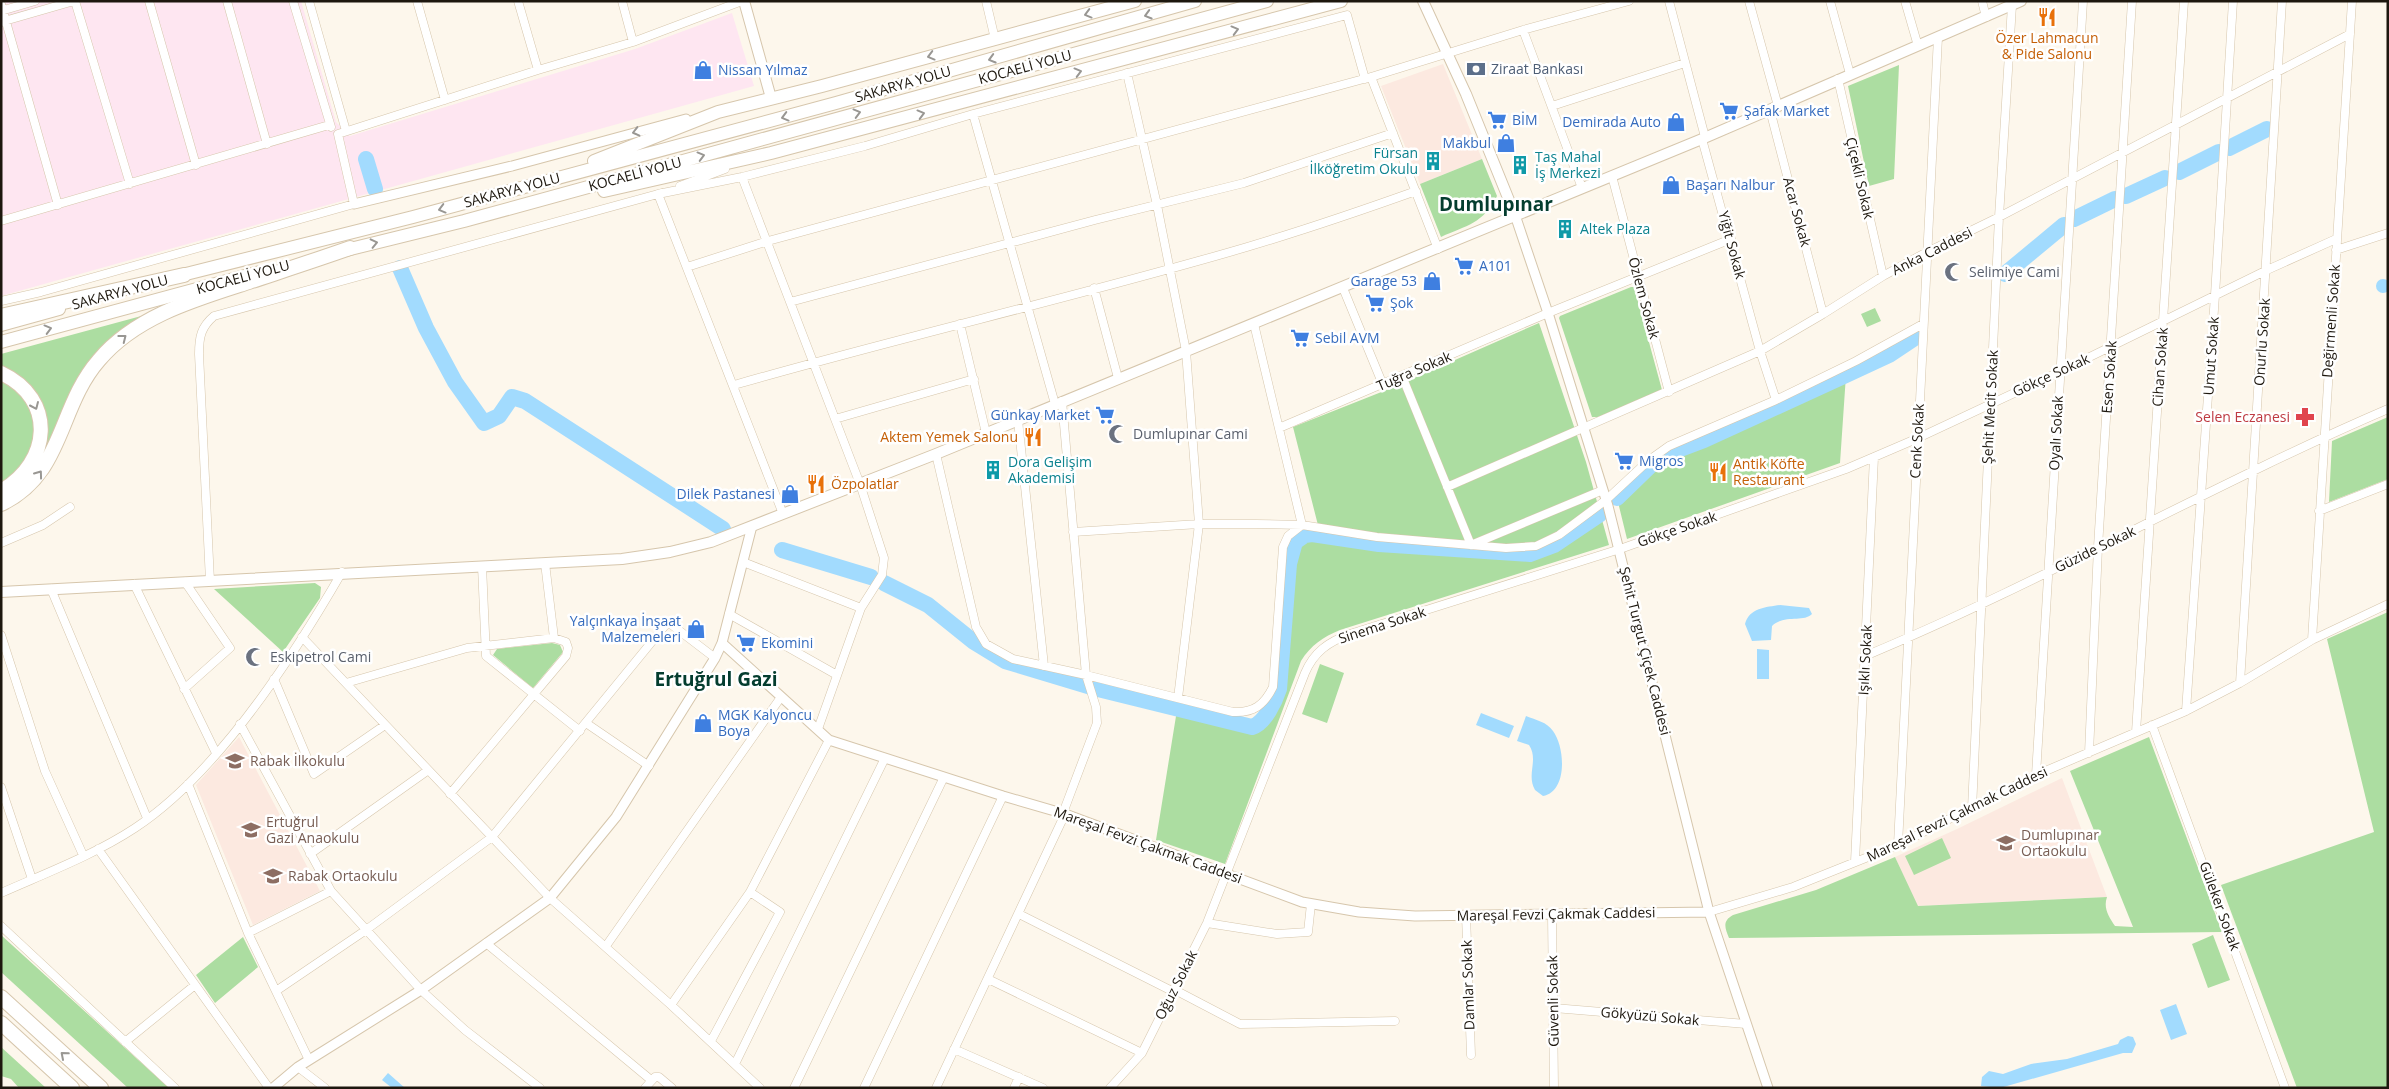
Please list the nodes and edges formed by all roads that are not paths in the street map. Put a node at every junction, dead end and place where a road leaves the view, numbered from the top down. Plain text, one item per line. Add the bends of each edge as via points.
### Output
1 (35, 1) edge
2 (75, 1) edge
3 (149, 1) edge
4 (227, 1) edge
5 (293, 1) edge
6 (310, 1) edge
7 (417, 1) edge
8 (518, 1) edge
9 (622, 1) edge
10 (743, 1) edge
11 (986, 1) edge
12 (1195, 1) edge
13 (1267, 1) edge
14 (1341, 1) edge
15 (1629, 1) edge
16 (1669, 1) edge
17 (1749, 1) edge
18 (1830, 1) edge
19 (1905, 1) edge
20 (1982, 1) edge
21 (2083, 1) edge
22 (2132, 1) edge
23 (2184, 1) edge
24 (2233, 1) edge
25 (2282, 1) edge
26 (2352, 1) edge
27 (1128, 2) edge
28 (1425, 2) edge
29 (2016, 3) edge
30 (2, 8) edge
31 (1986, 17) junction
32 (4, 21) edge
33 (1523, 30) junction
34 (2350, 34) junction
35 (1938, 37) junction
36 (996, 39) junction
37 (633, 42) junction
38 (1918, 46) junction
39 (1448, 53) junction
40 (1685, 63) junction
41 (538, 70) junction
42 (2278, 71) junction
43 (1127, 73) junction
44 (1850, 74) junction
45 (1368, 78) junction
46 (1838, 79) junction
47 (2228, 97) junction
48 (771, 98) junction
49 (445, 100) junction
50 (1552, 106) junction
51 (1774, 108) junction
52 (718, 112) junction
53 (973, 114) junction
54 (329, 125) junction
55 (2175, 125) junction
56 (346, 132) junction
57 (1393, 133) junction
58 (338, 134) junction
59 (1704, 138) junction
60 (1142, 140) junction
61 (267, 144) junction
62 (2124, 151) junction
63 (758, 156) junction
64 (196, 165) junction
65 (1612, 176) junction
66 (742, 177) junction
67 (2072, 179) junction
68 (992, 181) junction
69 (539, 183) junction
70 (130, 184) junction
71 (1582, 188) junction
72 (1416, 191) junction
73 (658, 194) junction
74 (354, 204) junction
75 (58, 205) junction
76 (1157, 205) junction
77 (1515, 215) junction
78 (1999, 217) junction
79 (1, 221) edge
80 (464, 221) junction
81 (2388, 233) edge
82 (1731, 239) junction
83 (2336, 239) junction
84 (768, 241) junction
85 (1010, 244) junction
86 (350, 248) junction
87 (1438, 248) junction
88 (2336, 250) junction
89 (1928, 252) junction
90 (687, 267) junction
91 (1168, 270) junction
92 (2266, 270) junction
93 (184, 275) junction
94 (1638, 276) junction
95 (1883, 276) junction
96 (1094, 288) junction
97 (1343, 288) junction
98 (2215, 295) junction
99 (1, 301) edge
100 (790, 302) junction
101 (1027, 306) junction
102 (1548, 313) junction
103 (1823, 314) junction
104 (1, 316) edge
105 (2163, 321) junction
106 (960, 324) junction
107 (1254, 324) junction
108 (1923, 324) junction
109 (1, 325) edge
110 (1, 342) edge
111 (2111, 346) junction
112 (1186, 351) junction
113 (1760, 351) junction
114 (812, 362) junction
115 (2059, 372) junction
116 (1, 373) edge
117 (1402, 376) junction
118 (1118, 378) junction
119 (974, 379) junction
120 (734, 385) junction
121 (1383, 385) junction
122 (1669, 392) junction
123 (1776, 400) junction
124 (1059, 403) junction
125 (1990, 403) junction
126 (2388, 410) edge
127 (835, 419) junction
128 (1018, 420) junction
129 (1279, 428) junction
130 (1585, 428) junction
131 (986, 433) junction
132 (2324, 437) junction
133 (1916, 439) junction
134 (936, 454) junction
135 (1874, 457) junction
136 (2254, 472) junction
137 (860, 484) junction
138 (2388, 485) edge
139 (1447, 487) junction
140 (1603, 490) junction
141 (1, 491) edge
142 (2200, 499) junction
143 (1606, 500) junction
144 (1, 504) edge
145 (70, 508) dead end
146 (2319, 511) junction
147 (783, 514) junction
148 (2149, 523) junction
149 (1199, 524) junction
150 (1302, 525) junction
151 (752, 526) junction
152 (1073, 532) junction
153 (1, 542) edge
154 (1471, 544) junction
155 (2098, 547) junction
156 (1620, 549) junction
157 (743, 562) junction
158 (546, 563) junction
159 (482, 566) junction
160 (342, 572) junction
161 (2048, 572) junction
162 (210, 581) junction
163 (185, 582) junction
164 (134, 584) junction
165 (51, 589) junction
166 (1, 592) edge
167 (1982, 604) junction
168 (2388, 604) edge
169 (861, 608) junction
170 (729, 614) junction
171 (1, 635) edge
172 (302, 637) junction
173 (554, 638) junction
174 (1907, 639) junction
175 (2312, 640) junction
176 (722, 643) junction
177 (485, 646) junction
178 (1865, 656) junction
179 (714, 658) junction
180 (1044, 666) junction
181 (837, 675) junction
182 (1086, 675) junction
183 (274, 680) junction
184 (2240, 682) junction
185 (346, 683) junction
186 (184, 689) junction
187 (534, 695) junction
188 (782, 697) junction
189 (1178, 698) junction
190 (2186, 710) junction
191 (586, 723) junction
192 (240, 724) junction
193 (385, 725) junction
194 (2152, 725) junction
195 (818, 729) junction
196 (580, 730) junction
197 (2136, 732) junction
198 (830, 740) junction
199 (216, 752) junction
200 (2088, 753) junction
201 (885, 758) junction
202 (649, 766) junction
203 (427, 771) junction
204 (2036, 775) junction
205 (944, 777) junction
206 (188, 784) junction
207 (1, 787) edge
208 (450, 794) junction
209 (1003, 796) junction
210 (1972, 808) junction
211 (1064, 813) junction
212 (147, 818) junction
213 (492, 837) junction
214 (1898, 844) junction
215 (98, 849) junction
216 (310, 854) junction
217 (83, 855) junction
218 (1856, 862) junction
219 (1227, 873) junction
220 (32, 879) junction
221 (331, 891) junction
222 (750, 892) junction
223 (1, 893) edge
224 (550, 898) junction
225 (1311, 904) junction
226 (1709, 912) junction
227 (1019, 914) junction
228 (1552, 914) junction
229 (1466, 915) junction
230 (1207, 923) junction
231 (1, 926) edge
232 (366, 930) junction
233 (248, 933) junction
234 (486, 943) junction
235 (606, 946) junction
236 (988, 979) junction
237 (195, 985) junction
238 (421, 990) junction
239 (276, 991) junction
240 (1174, 991) junction
241 (1, 997) edge
242 (672, 1004) junction
243 (1554, 1008) junction
244 (1395, 1021) dead end
245 (1, 1023) edge
246 (1746, 1024) junction
247 (711, 1041) junction
248 (125, 1042) junction
249 (954, 1049) junction
250 (1142, 1054) junction
251 (1471, 1055) dead end
252 (309, 1060) junction
253 (735, 1064) junction
254 (298, 1067) junction
255 (1019, 1077) junction
256 (651, 1080) junction
257 (72, 1088) edge
258 (100, 1088) edge
259 (175, 1088) edge
260 (269, 1088) edge
261 (273, 1088) edge
262 (325, 1088) edge
263 (540, 1088) edge
264 (645, 1088) edge
265 (672, 1088) edge
266 (760, 1088) edge
267 (794, 1088) edge
268 (864, 1088) edge
269 (936, 1088) edge
270 (1014, 1088) edge
271 (1043, 1088) edge
272 (1110, 1088) edge
273 (1554, 1088) edge
274 (1768, 1088) edge
275 (2285, 1088) edge

1 - 30 street
2 - 32 street
2 - 70 street
3 - 64 street
4 - 61 street
5 - 54 street
6 - 56 street
7 - 49 street
8 - 41 street
9 - 37 street
10 - 37 street
10 - 48 main road
11 - 36 street
12 -> 69 highway, SAKARYA YOLU
80 -> 13 highway, KOCAELİ YOLU
63 -> 14 highway
15 - 33 street
16 - 40 street, Yiğit Sokak
17 - 51 street, Acar Sokak
18 - 44 street
19 - 38 street
20 - 31 street
21 - 67 street, Oyalı Sokak
22 - 62 street, Esen Sokak
23 - 55 street, Cihan Sokak
24 - 47 street, Umut Sokak
25 - 42 street, Onurlu Sokak
26 - 34 street, Değirmenli Sokak
27 -> 36 highway
28 - 39 main road
29 - 31 main road
29 - 78 street, Şehit Mecit Sokak
30 - 32 street
31 - 35 main road
32 - 75 street
33 - 39 street
33 - 50 street
34 - 42 street, Anka Caddesi
34 - 83 street, Değirmenli Sokak
35 - 38 main road
35 - 89 street, Cenk Sokak
36 -> 48 highway
37 - 41 street
38 - 44 main road
39 - 45 street
39 - 77 main road
40 - 50 street
40 - 59 street, Yiğit Sokak
41 - 49 street
42 - 47 street, Anka Caddesi
42 - 92 street, Onurlu Sokak
43 - 45 street via 1347,15
43 - 53 street
43 - 60 street
44 - 46 main road
45 - 57 street
45 - 60 street
46 - 51 main road
46 - 95 street, Çiçekli Sokak
47 - 55 street, Anka Caddesi
47 - 98 street, Umut Sokak
48 - 52 highway
49 - 56 street
50 - 71 street
51 - 59 main road
51 - 103 street, Acar Sokak
52 - 69 highway
52 -> 74 street
53 - 66 street
53 - 68 street
54 - 58 street
54 - 61 street
55 - 62 street, Anka Caddesi
55 - 105 street, Cihan Sokak
56 - 58 street
57 - 72 street
57 - 76 street via 1252,180
58 - 74 street
59 - 65 main road
59 - 82 street, Yiğit Sokak
60 - 68 street
60 - 76 street
61 - 64 street
62 - 67 street, Anka Caddesi
62 - 111 street, Esen Sokak
63 - 73 street
63 - 80 highway
64 - 70 street
65 - 71 main road
65 - 94 street, Özlem Sokak
66 - 73 street
66 - 84 street
67 - 78 street, Anka Caddesi
67 - 115 street, Oyalı Sokak
68 - 84 street
68 - 85 street
69 -> 93 highway, SAKARYA YOLU
70 - 75 street
71 - 77 main road
72 - 87 street
72 - 91 street via 1296,232
73 - 90 street
73 - 162 street via 214,316 201,333 198,354
74 - 99 street
75 - 79 street
76 - 85 street
76 - 91 street
77 - 87 main road
77 - 102 street, Şehit Turgut Çiçek Caddesi
78 - 89 street, Anka Caddesi
78 - 125 street, Şehit Mecit Sokak
86 -> 80 highway, KOCAELİ YOLU
81 - 88 street
82 - 94 street, Tuğra Sokak
82 - 113 street, Yiğit Sokak
83 - 88 street, Değirmenli Sokak
83 - 92 street, Gökçe Sokak
84 - 90 street
84 - 100 street
85 - 100 street
85 - 101 street
110 -> 86 highway, KOCAELİ YOLU
144 -> 86 highway via 17,496 41,472 85,378 100,359 128,334 184,304
87 - 97 main road
88 - 132 street, Değirmenli Sokak
89 - 95 street, Anka Caddesi
89 - 108 street, Cenk Sokak
90 - 120 street
91 - 96 street
91 - 112 street
92 - 98 street, Gökçe Sokak
92 - 136 street, Onurlu Sokak
93 - 104 highway
93 - 109 highway, SAKARYA YOLU
94 - 102 street, Tuğra Sokak
94 - 122 street, Özlem Sokak
95 - 103 street, Anka Caddesi
96 - 101 street
96 - 118 street
97 - 107 main road
97 - 121 street
98 - 105 street, Gökçe Sokak
98 - 142 street, Umut Sokak
100 - 114 street
101 - 106 street
101 - 124 street
102 - 117 street, Tuğra Sokak
102 - 130 street, Şehit Turgut Çiçek Caddesi
103 - 113 street, Anka Caddesi
105 - 111 street, Gökçe Sokak
105 - 148 street, Cihan Sokak
106 - 114 street
106 - 119 street
107 - 112 main road
107 - 129 street
108 - 123 street
108 - 133 street, Cenk Sokak
111 - 115 street, Gökçe Sokak
111 - 155 street, Esen Sokak
112 - 118 main road
112 - 149 street
113 - 122 street, Anka Caddesi
113 - 123 street, Yiğit Sokak
114 - 120 street
114 - 127 street
115 - 125 street, Gökçe Sokak
115 - 161 street, Oyalı Sokak
116 -> 141 highway via 26,390 41,420 36,457 14,484
117 - 121 street, Tuğra Sokak
117 - 139 street
118 - 124 main road
119 - 127 street
119 - 131 street
120 - 147 street
121 - 129 street, Tuğra Sokak
122 - 130 street, Anka Caddesi
123 - 143 street via 1658,452
124 - 128 main road
124 - 152 street
125 - 133 street, Gökçe Sokak
125 - 167 street, Şehit Mecit Sokak
126 - 132 street, Güzide Sokak
127 - 137 street
128 - 131 main road
128 - 180 street
129 - 150 street
130 - 139 street, Anka Caddesi
130 - 140 street, Şehit Turgut Çiçek Caddesi
131 - 134 main road
132 - 136 street, Güzide Sokak
132 - 146 street, Değirmenli Sokak
133 - 135 street, Gökçe Sokak
133 - 174 street, Cenk Sokak
134 - 137 main road
134 - 180 street via 978,633 996,652
135 - 156 street, Gökçe Sokak
135 - 178 street, Işıklı Sokak
136 - 142 street, Güzide Sokak
136 - 184 street, Onurlu Sokak
137 - 147 main road
137 - 169 street via 884,558 882,575
138 - 146 street
139 - 154 street
140 - 143 street, Şehit Turgut Çiçek Caddesi
140 - 154 street
142 - 148 street, Güzide Sokak
142 - 190 street, Umut Sokak
143 - 154 street via 1559,535 1536,546 1506,548
143 - 156 street, Şehit Turgut Çiçek Caddesi
145 - 153 street via 44,525
146 - 175 street, Değirmenli Sokak
147 - 151 main road
148 - 155 street, Güzide Sokak
148 - 197 street, Cihan Sokak
149 - 150 street
149 - 152 street
149 - 189 street
150 - 154 street via 1377,537
150 - 189 street via 1288,536 1283,548 1273,687 1267,699 1247,712 1233,712
151 - 157 street
151 - 158 main road via 711,542 670,552 622,559
152 - 182 street
155 - 161 street, Güzide Sokak
155 - 200 street, Esen Sokak
156 - 219 street, Sinema Sokak via 1350,634 1324,646 1305,673
156 - 226 street, Şehit Turgut Çiçek Caddesi
157 - 169 street
157 - 170 street
158 - 159 main road
158 - 173 street
159 - 160 main road
159 - 177 street
160 - 162 main road
160 - 172 street
161 - 167 street, Güzide Sokak
161 - 204 street, Oyalı Sokak
162 - 163 main road
163 - 164 main road
163 - 186 street via 230,648
164 - 165 main road
164 - 186 street
165 - 166 main road
165 - 212 street
167 - 174 street, Güzide Sokak
167 - 210 street, Şehit Mecit Sokak
168 - 175 street, Mareşal Fevzi Çakmak Caddesi
169 - 181 street
170 - 176 street
170 - 181 street
171 - 217 street via 45,771
172 - 183 street
172 - 185 street
173 - 177 street
173 - 187 street via 566,642 568,652
174 - 178 street, Güzide Sokak
174 - 214 street, Cenk Sokak
175 - 184 street, Mareşal Fevzi Çakmak Caddesi
176 - 179 street
176 - 188 street, Mareşal Fevzi Çakmak Caddesi
177 - 185 street via 467,648
177 - 187 street via 488,658
178 - 218 street, Işıklı Sokak
179 - 191 street via 668,622
179 - 202 street
180 - 182 street
181 - 195 street
182 - 189 street
182 - 211 street via 1097,723
183 - 192 street
183 - 193 street via 314,774
184 - 190 street, Mareşal Fevzi Çakmak Caddesi
185 - 193 street
186 - 199 street
187 - 196 street
187 - 208 street
188 - 195 street, Mareşal Fevzi Çakmak Caddesi
188 - 235 street
190 - 194 street, Mareşal Fevzi Çakmak Caddesi
191 - 196 street
191 - 202 street
192 - 199 street
192 - 216 street
193 - 203 street
194 - 197 street, Mareşal Fevzi Çakmak Caddesi
194 - 275 street, Güleker Sokak
195 - 198 street, Mareşal Fevzi Çakmak Caddesi
196 - 213 street
197 - 200 street, Mareşal Fevzi Çakmak Caddesi
198 - 201 street, Mareşal Fevzi Çakmak Caddesi
198 - 222 street
199 - 206 street
200 - 204 street, Mareşal Fevzi Çakmak Caddesi
201 - 205 street, Mareşal Fevzi Çakmak Caddesi
201 - 253 street
202 - 224 street via 616,817
203 - 208 street
203 - 216 street
204 - 210 street, Mareşal Fevzi Çakmak Caddesi
205 - 209 street, Mareşal Fevzi Çakmak Caddesi
205 - 267 street
206 - 212 street
206 - 233 street
207 - 220 street
208 - 213 street
209 - 211 street, Mareşal Fevzi Çakmak Caddesi
209 - 268 street
210 - 214 street, Mareşal Fevzi Çakmak Caddesi
211 - 219 street, Mareşal Fevzi Çakmak Caddesi
211 - 227 street
212 - 215 street
213 - 224 street
213 - 232 street
214 - 218 street, Mareşal Fevzi Çakmak Caddesi
215 - 217 street
215 - 237 street
216 - 221 street
217 - 220 street
218 - 226 street, Mareşal Fevzi Çakmak Caddesi via 1793,887
219 - 225 street, Mareşal Fevzi Çakmak Caddesi
219 - 230 street, Oğuz Sokak
220 - 223 street
221 - 232 street
221 - 233 street
222 - 242 street
222 - 247 street via 780,912
224 - 234 street
224 - 235 street
225 - 229 street, Mareşal Fevzi Çakmak Caddesi via 1390,914
225 - 230 street via 1308,932 1277,934
226 - 228 street, Mareşal Fevzi Çakmak Caddesi
226 - 246 street, Şehit Turgut Çiçek Caddesi
227 - 236 street
227 - 240 street
228 - 229 street, Mareşal Fevzi Çakmak Caddesi
228 - 243 street, Güvenli Sokak
229 - 251 street, Damlar Sokak
230 - 240 street, Oğuz Sokak
231 - 248 street
232 - 238 street
232 - 239 street
233 - 239 street
234 - 238 street
234 - 256 street
235 - 242 street
236 - 249 street
236 - 250 street
237 - 248 street
237 - 260 street
238 - 252 street
238 - 263 street via 465,1030
239 - 252 street
240 - 244 street via 1240,1024
240 - 250 street, Oğuz Sokak
258 -> 241 highway
242 - 247 street
243 - 246 street, Gökyüzü Sokak
243 - 273 street, Güvenli Sokak
245 - 257 highway
246 - 274 street, Şehit Turgut Çiçek Caddesi
247 - 253 street
248 - 259 street
249 - 255 street
249 - 269 street
250 - 272 street, Oğuz Sokak
252 - 254 street
253 - 266 street
254 - 261 street
254 - 262 street
255 - 270 street
255 - 271 street
256 - 264 street
256 - 265 street via 659,1077

